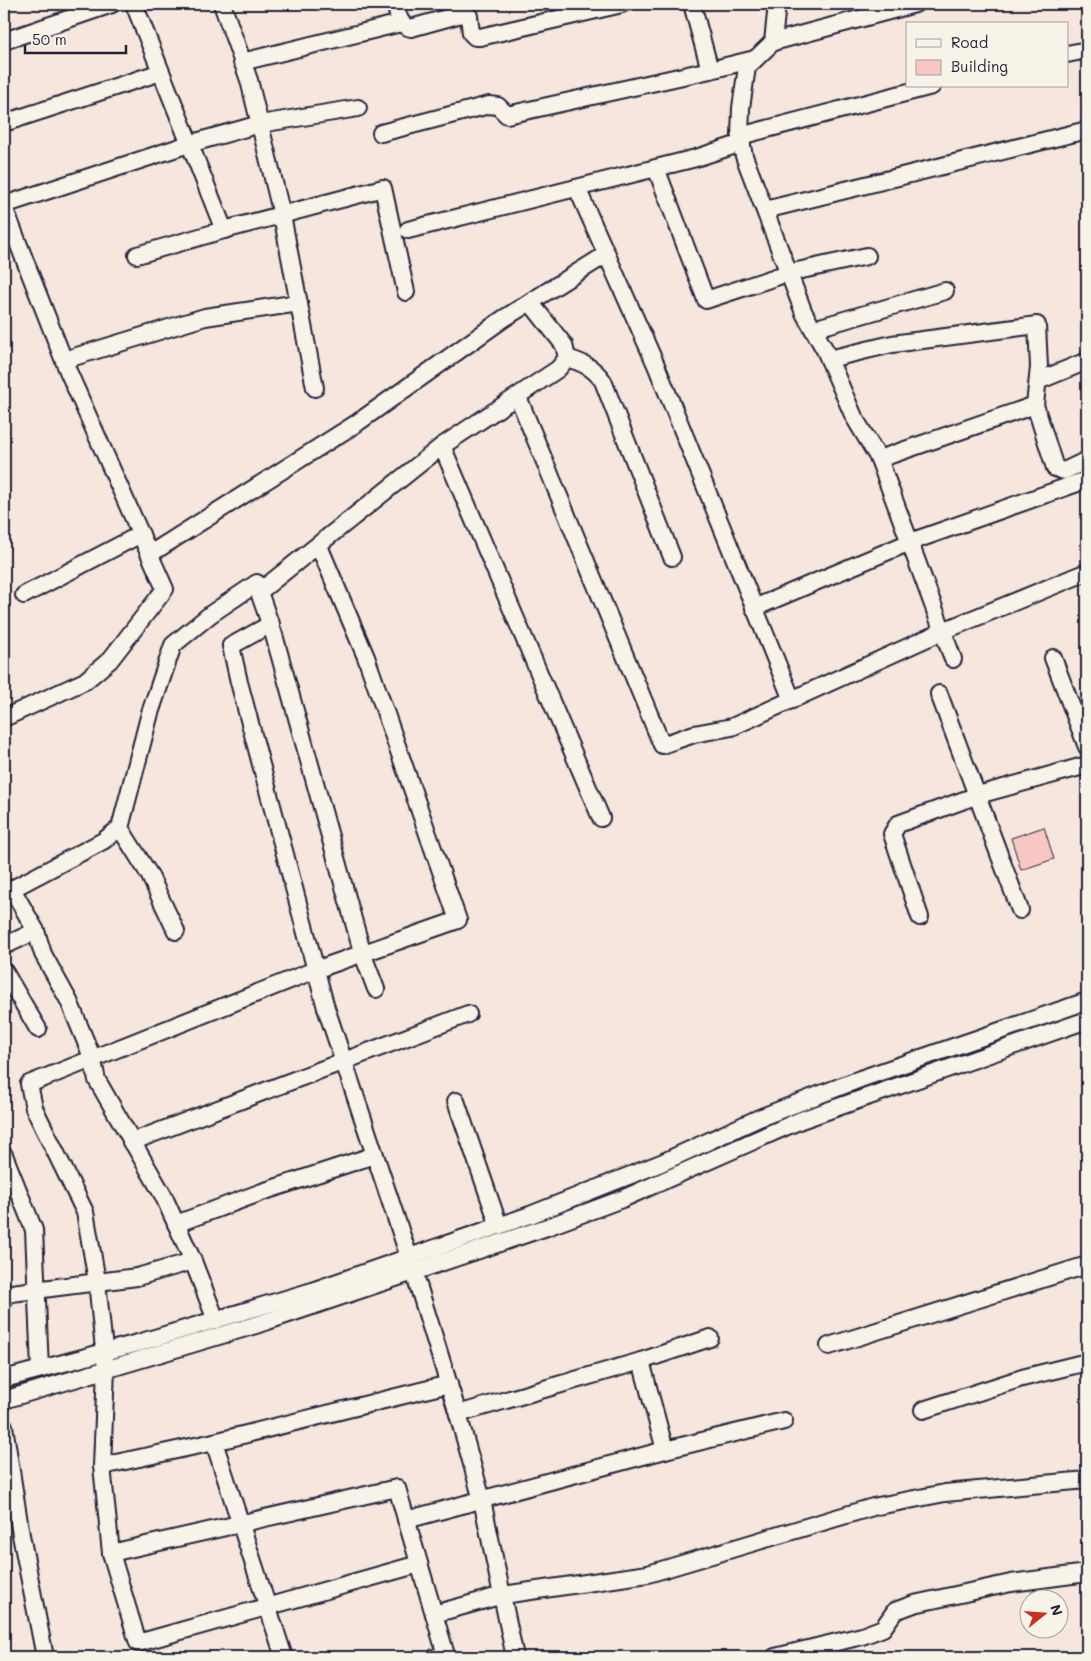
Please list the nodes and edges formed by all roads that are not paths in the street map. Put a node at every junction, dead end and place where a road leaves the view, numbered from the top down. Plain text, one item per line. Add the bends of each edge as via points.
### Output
1 (112, 4) edge
2 (134, 4) edge
3 (222, 4) edge
4 (395, 4) edge
5 (622, 4) edge
6 (692, 4) edge
7 (777, 4) edge
8 (915, 4) edge
9 (401, 23) junction
10 (4, 41) edge
11 (773, 42) junction
12 (1087, 50) edge
13 (1068, 54) edge
14 (755, 59) junction
15 (242, 62) junction
16 (710, 70) junction
17 (161, 72) junction
18 (925, 88) edge
19 (358, 108) dead end
20 (4, 123) edge
21 (260, 124) junction
22 (1087, 130) edge
23 (381, 133) dead end
24 (741, 139) junction
25 (189, 144) junction
26 (656, 168) junction
27 (577, 188) junction
28 (4, 206) edge
29 (765, 210) junction
30 (282, 214) junction
31 (224, 230) junction
32 (408, 230) dead end
33 (607, 254) junction
34 (137, 255) dead end
35 (867, 256) dead end
36 (788, 273) junction
37 (945, 291) dead end
38 (406, 292) dead end
39 (530, 302) junction
40 (299, 303) junction
41 (813, 329) junction
42 (566, 358) junction
43 (829, 359) junction
44 (64, 360) junction
45 (1087, 361) edge
46 (1038, 381) junction
47 (315, 388) dead end
48 (518, 397) junction
49 (1035, 405) junction
50 (442, 446) junction
51 (879, 459) junction
52 (1087, 460) edge
53 (1086, 480) dead end
54 (141, 534) junction
55 (910, 542) junction
56 (319, 546) junction
57 (150, 554) junction
58 (672, 557) dead end
59 (1087, 572) edge
60 (259, 592) junction
61 (24, 595) dead end
62 (754, 608) junction
63 (270, 624) junction
64 (943, 631) junction
65 (1053, 658) dead end
66 (952, 659) dead end
67 (939, 694) dead end
68 (792, 700) junction
69 (4, 718) edge
70 (1087, 747) edge
71 (1087, 765) edge
72 (978, 795) junction
73 (601, 818) dead end
74 (120, 828) junction
75 (1020, 910) dead end
76 (920, 917) dead end
77 (176, 931) dead end
78 (36, 932) junction
79 (4, 946) edge
80 (363, 955) junction
81 (315, 970) junction
82 (4, 971) edge
83 (376, 989) dead end
84 (1087, 1001) edge
85 (468, 1014) dead end
86 (1087, 1020) edge
87 (38, 1029) dead end
88 (92, 1057) junction
89 (343, 1061) junction
90 (839, 1088) junction
91 (456, 1101) dead end
92 (845, 1104) junction
93 (131, 1142) junction
94 (4, 1155) edge
95 (375, 1155) junction
96 (176, 1224) junction
97 (499, 1226) junction
98 (194, 1261) junction
99 (412, 1265) junction
100 (1087, 1266) edge
101 (97, 1281) junction
102 (38, 1291) junction
103 (4, 1300) edge
104 (216, 1320) junction
105 (710, 1338) dead end
106 (829, 1346) dead end
107 (105, 1361) junction
108 (641, 1361) junction
109 (1087, 1362) edge
110 (40, 1369) junction
111 (4, 1379) edge
112 (449, 1384) junction
113 (4, 1400) edge
114 (923, 1410) dead end
115 (458, 1414) junction
116 (784, 1421) dead end
117 (4, 1426) edge
118 (214, 1442) junction
119 (665, 1450) junction
120 (102, 1466) junction
121 (1087, 1480) edge
122 (482, 1500) junction
123 (406, 1520) junction
124 (241, 1525) junction
125 (111, 1553) junction
126 (419, 1564) junction
127 (1087, 1572) edge
128 (503, 1595) junction
129 (268, 1607) junction
130 (434, 1614) junction
131 (45, 1657) edge
132 (284, 1657) edge
133 (436, 1657) edge
134 (515, 1657) edge
135 (775, 1657) edge

1 - 10 street
2 - 17 street
3 - 15 street
4 - 9 street
5 - 9 street via 480,38 471,33 469,16 465,13 411,28
6 - 16 street
7 - 11 street
8 - 11 street
9 - 15 street
11 - 14 street
12 - 13 street
14 - 16 street
14 - 24 street via 747,67
15 - 21 street
16 - 23 street via 507,115 498,106 490,105
17 - 20 street
17 - 25 street
18 - 24 street
19 - 21 street
21 - 25 street
21 - 30 street
22 - 29 street
24 - 26 street
24 - 29 street via 744,156
25 - 28 street
25 - 31 street
26 - 27 street
26 - 36 street via 706,300
27 - 32 street
27 - 33 street
28 - 44 street
29 - 36 street
30 - 31 street
30 - 38 street via 383,188
30 - 40 street
31 - 34 street
33 - 39 street
33 - 62 street
35 - 36 street
36 - 41 street
37 - 41 street
39 - 42 street via 564,345
39 - 57 street via 357,423
40 - 44 street via 206,317
40 - 47 street
41 - 43 street
42 - 48 street via 558,369
42 - 58 street via 586,364 603,382
43 - 46 street via 892,344 1037,325
43 - 51 street via 854,417
44 - 54 street
45 - 46 street
46 - 49 street
48 - 50 street
48 - 68 street via 662,745 694,734 732,727
49 - 51 street
49 - 52 street via 1055,468 1064,471
50 - 56 street
50 - 73 street
51 - 55 street
53 - 55 street
54 - 57 street
54 - 61 street
55 - 62 street
55 - 64 street
56 - 60 street
56 - 80 street via 366,657 458,920
57 - 69 street via 165,589 110,660 85,681
59 - 64 street
60 - 63 street
60 - 74 street via 257,583 211,614 173,646 150,713
62 - 68 street
63 - 80 street
63 - 81 street via 231,646
64 - 66 street
64 - 68 street
65 - 70 street
67 - 72 street
71 - 72 street
72 - 75 street
72 - 76 street via 893,828 892,834
74 - 77 street via 149,874
74 - 78 street via 103,841 12,889
78 - 79 street
78 - 88 street via 43,954 69,1001
80 - 81 street
80 - 83 street
81 - 88 street
81 - 89 street
82 - 87 street
84 - 90 street
85 - 89 street
86 - 92 street
88 - 93 street via 97,1080
88 - 101 street via 29,1084 34,1108 85,1212
89 - 93 street
89 - 95 street
90 - 92 street
90 - 97 street
91 - 97 street
92 - 99 street via 801,1120 622,1199 547,1227
93 - 96 street via 163,1195
94 - 102 street via 34,1230
95 - 96 street
95 - 99 street
96 - 98 street
97 - 99 street
98 - 101 street via 137,1277
98 - 104 street
99 - 104 street
99 - 107 street via 259,1324
99 - 112 street
100 - 106 street
101 - 102 street
101 - 107 street
102 - 103 street via 4,1294
102 - 110 street
104 - 107 street
105 - 108 street
107 - 110 street
107 - 113 street
107 - 120 street
108 - 115 street
108 - 119 street
109 - 114 street via 1022,1378
110 - 111 street
112 - 115 street
112 - 118 street
115 - 122 street
116 - 119 street
117 - 131 street
118 - 120 street
118 - 124 street
119 - 122 street
120 - 125 street
121 - 128 street via 945,1493 873,1507 648,1574
122 - 123 street
122 - 128 street
123 - 124 street via 397,1488
123 - 126 street
124 - 125 street
124 - 129 street
125 - 129 street via 138,1642
126 - 129 street
126 - 130 street
127 - 135 street via 1011,1583 914,1604 895,1611 883,1628
128 - 130 street
128 - 134 street
129 - 132 street
130 - 133 street via 446,1655

